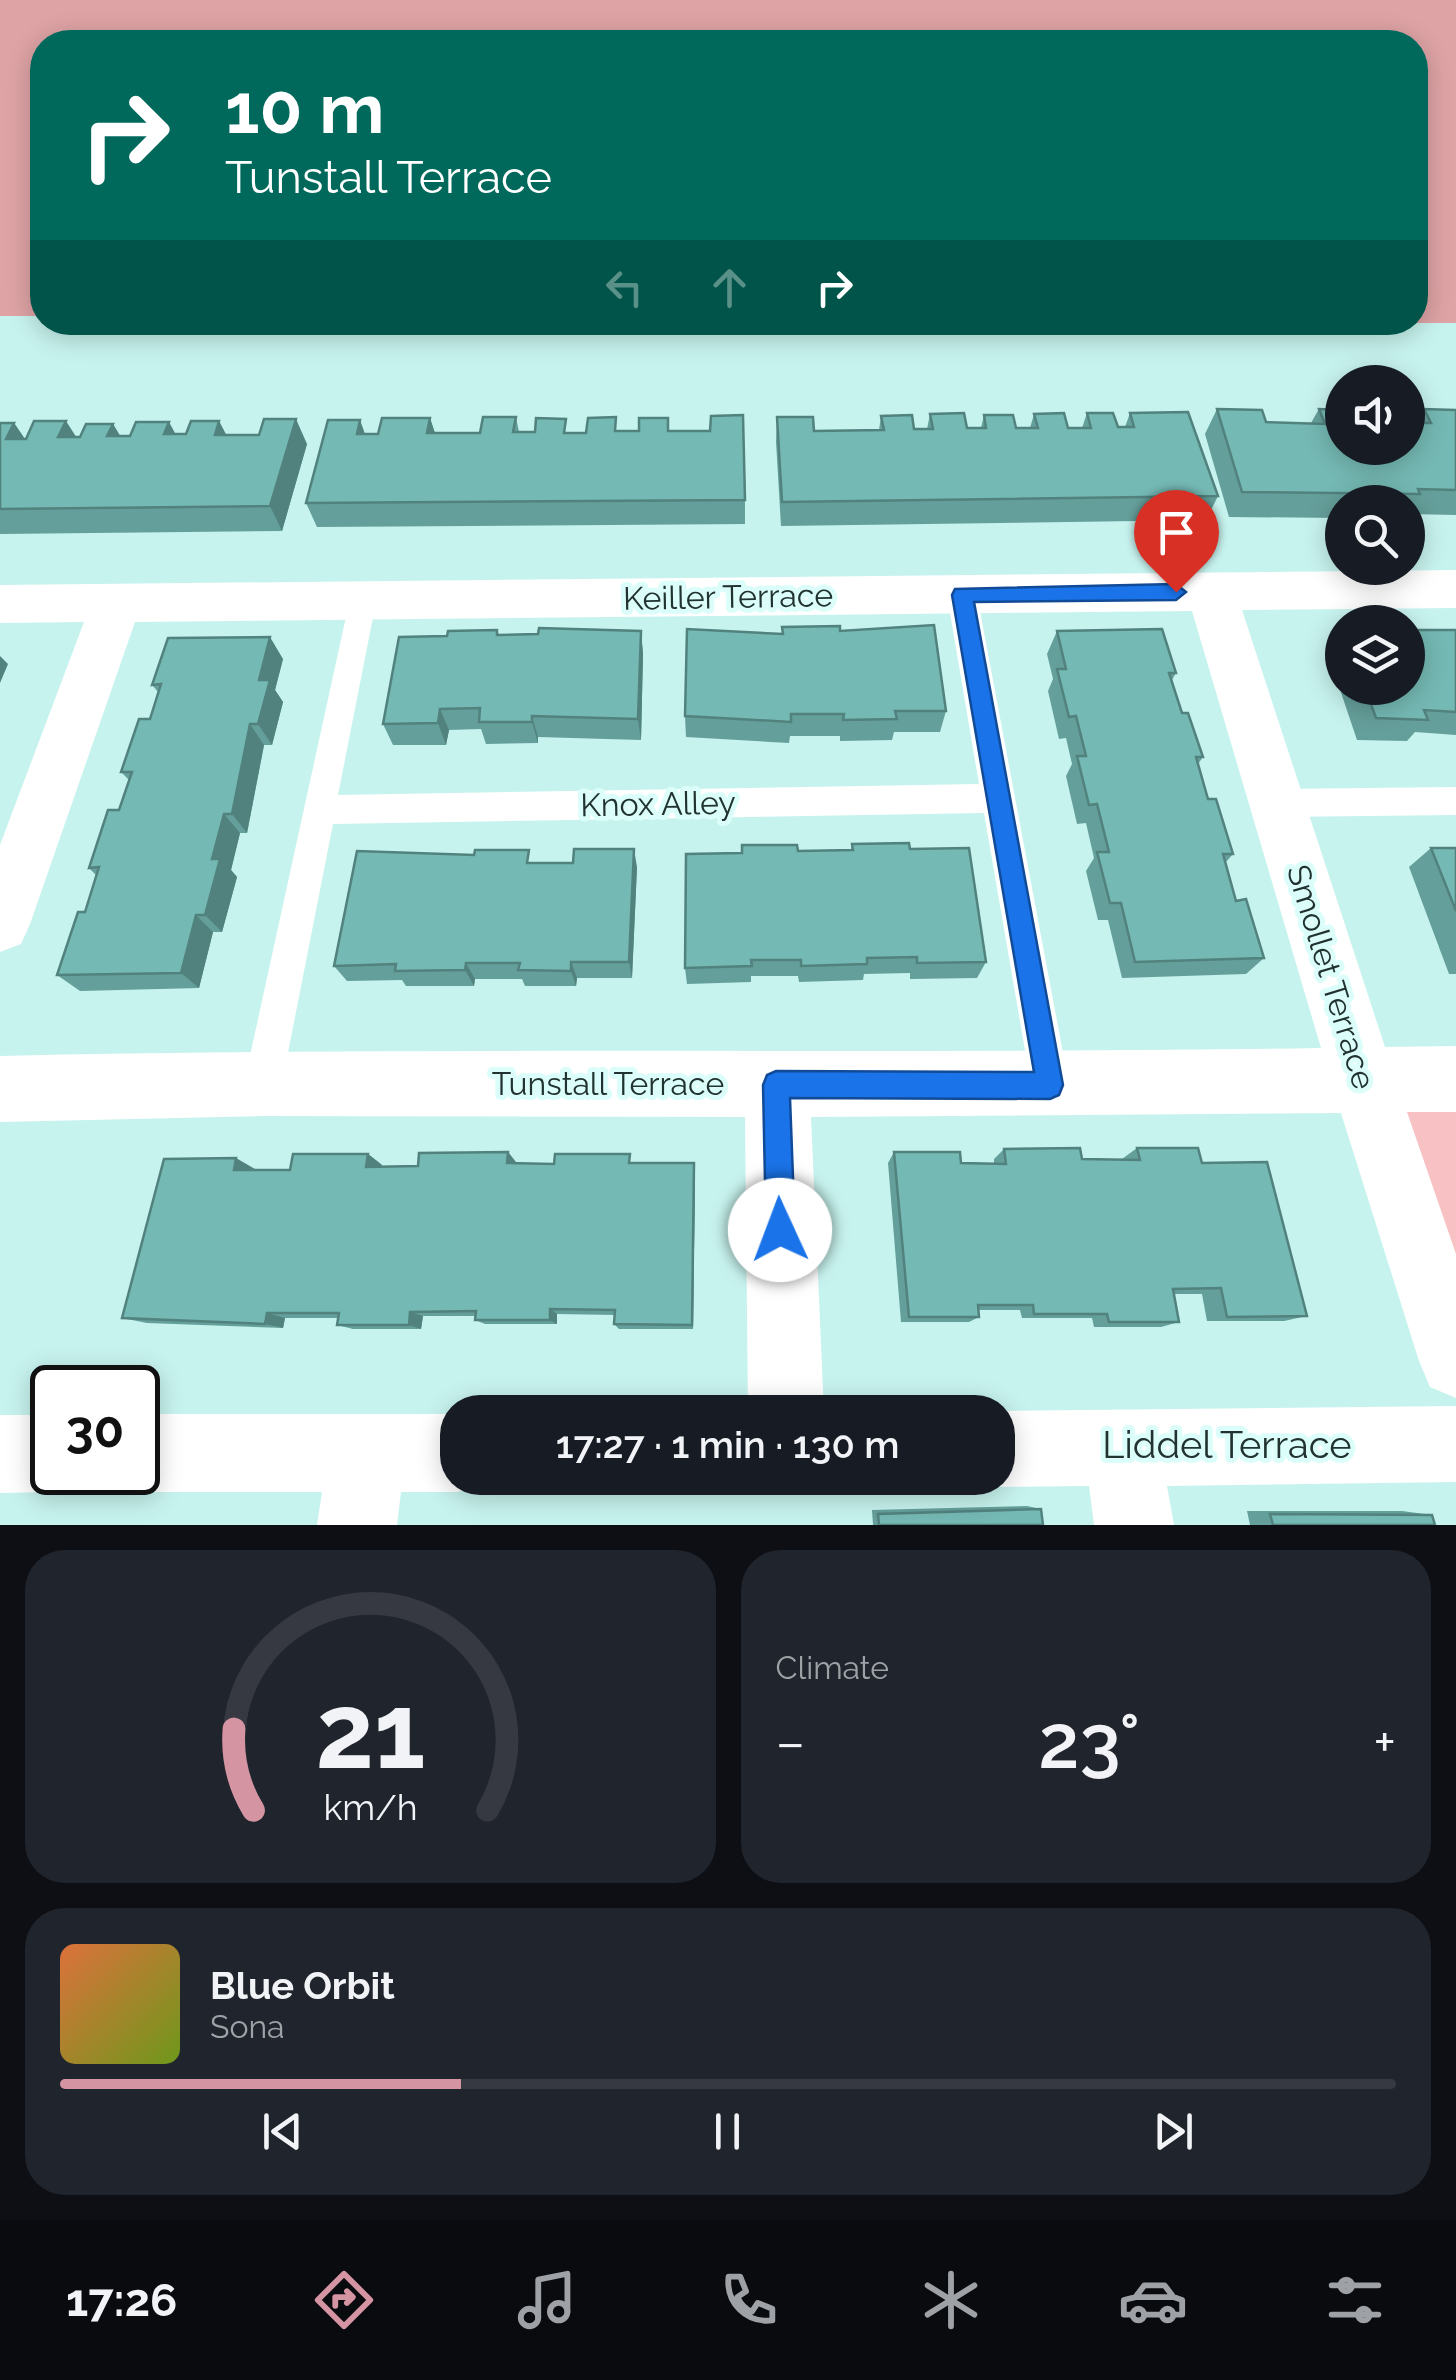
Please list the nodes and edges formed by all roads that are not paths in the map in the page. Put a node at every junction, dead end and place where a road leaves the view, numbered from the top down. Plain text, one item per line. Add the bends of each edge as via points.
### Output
1 (1456, 589) edge
2 (1211, 592) junction
3 (962, 595) junction
4 (362, 602) junction
5 (0, 604) edge
6 (116, 604) junction
7 (998, 798) junction
8 (1456, 801) edge
9 (1276, 803) junction
10 (319, 810) junction
11 (0, 924) edge
12 (1456, 1079) edge
13 (1363, 1080) junction
14 (263, 1083) junction
15 (776, 1085) junction
16 (1050, 1085) junction
17 (0, 1089) edge
18 (1456, 1360) edge
19 (785, 1395) edge
20 (1456, 1444) edge
21 (1121, 1445) junction
22 (1015, 1448) edge
23 (30, 1453) edge
24 (0, 1454) edge
25 (160, 1456) edge
26 (440, 1460) edge
27 (362, 1488) edge
28 (1134, 1525) edge

1 - 2 street, Keiller Terrace
2 - 3 street, Keiller Terrace
2 - 9 street, Smollet Terrace
3 - 4 street, Keiller Terrace
3 - 7 lane
4 - 6 street, Keiller Terrace
4 - 10 lane
5 - 6 street, Keiller Terrace
6 - 11 street
7 - 10 lane, Knox Alley
7 - 16 lane
8 - 9 lane
9 - 13 street, Smollet Terrace
10 - 14 lane
12 - 13 street, Tunstall Terrace
13 - 16 street, Tunstall Terrace
13 - 18 street, Smollet Terrace
14 - 15 street, Tunstall Terrace
14 - 17 street, Tunstall Terrace
15 - 16 street, Tunstall Terrace
15 - 19 street
20 - 21 street, Liddel Terrace
21 - 22 street, Liddel Terrace
21 - 28 street
23 - 24 street
25 - 27 street
26 - 27 street

